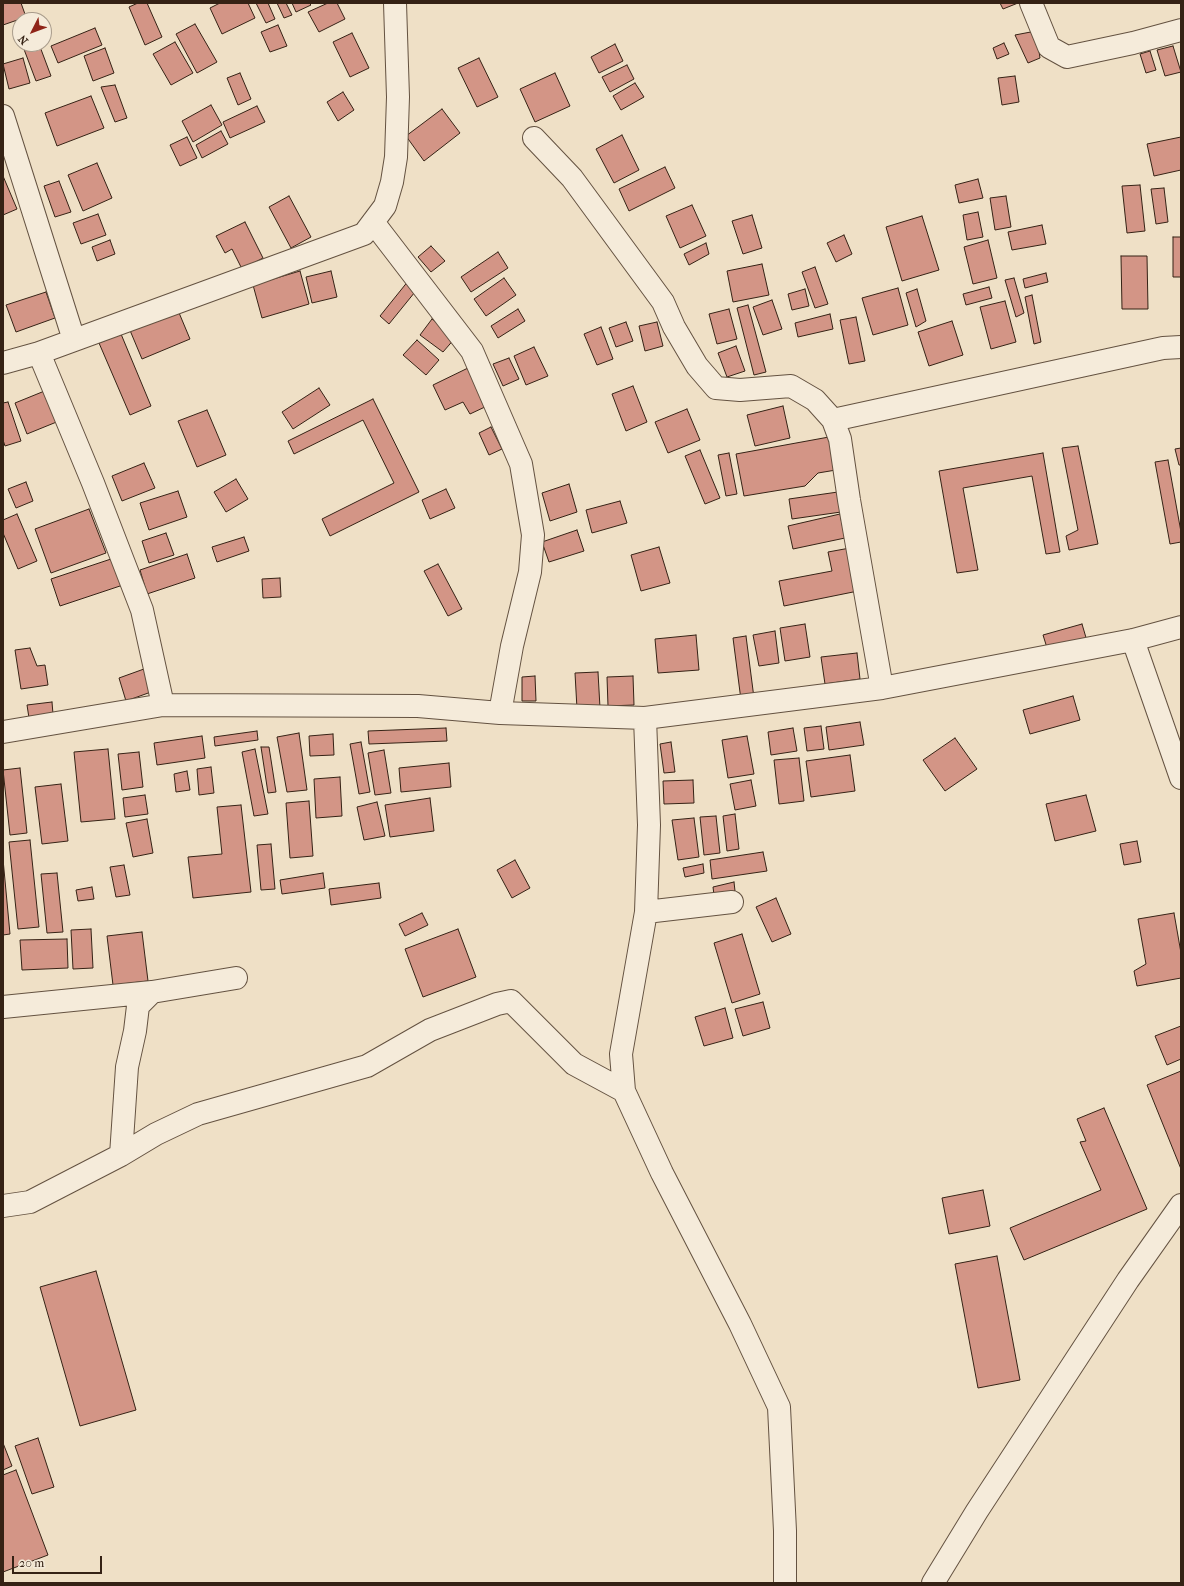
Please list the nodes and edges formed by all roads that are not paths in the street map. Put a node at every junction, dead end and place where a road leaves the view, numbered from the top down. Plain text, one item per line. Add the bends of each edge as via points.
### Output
1 (1031, 3) edge
2 (395, 9) edge
3 (1181, 30) edge
4 (3, 116) edge
5 (534, 138) dead end
6 (373, 222) junction
7 (74, 340) junction
8 (1181, 347) edge
9 (39, 353) junction
10 (3, 363) edge
11 (833, 420) junction
12 (1181, 627) edge
13 (1133, 640) junction
14 (882, 688) junction
15 (163, 705) junction
16 (500, 713) junction
17 (645, 718) junction
18 (3, 732) edge
19 (1181, 778) edge
20 (732, 902) dead end
21 (646, 912) junction
22 (236, 978) dead end
23 (152, 992) junction
24 (3, 1007) edge
25 (624, 1091) junction
26 (121, 1154) junction
27 (1181, 1205) edge
28 (3, 1206) edge
29 (785, 1583) edge
30 (933, 1583) edge

1 - 3 street via 1050,47 1068,57
2 - 6 street via 398,97 396,157 385,206
4 - 7 street
5 - 11 street via 572,178 663,302 674,327 697,366 716,388 740,390 791,386 815,400
6 - 7 street via 364,234
6 - 16 street via 472,351 521,464 533,535 530,572 512,646
7 - 9 street
8 - 11 street via 1163,348
9 - 10 street
9 - 15 street via 142,610
11 - 14 street via 840,439
12 - 13 street
13 - 14 street
13 - 19 street
14 - 17 street
15 - 16 street via 418,706
15 - 18 street
16 - 17 street
17 - 21 street via 649,825
20 - 21 street
21 - 25 street via 621,1054
22 - 23 street
23 - 24 street
23 - 26 street via 138,1006 127,1067
25 - 26 street via 574,1064 510,1001 430,1030 367,1066 198,1114
25 - 29 street via 779,1407
26 - 28 street via 30,1202
27 - 30 street via 1128,1280

